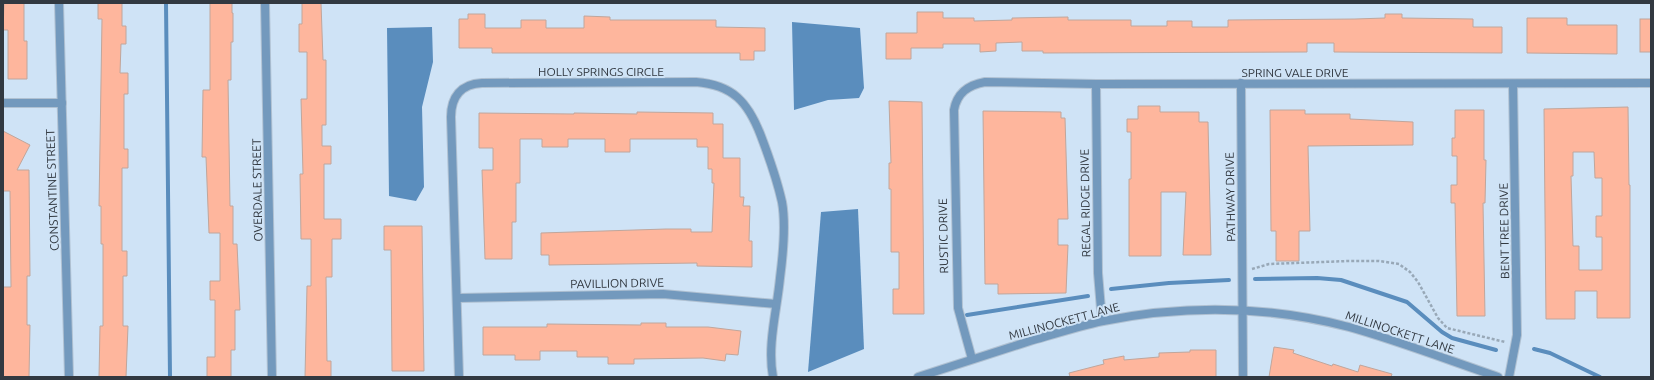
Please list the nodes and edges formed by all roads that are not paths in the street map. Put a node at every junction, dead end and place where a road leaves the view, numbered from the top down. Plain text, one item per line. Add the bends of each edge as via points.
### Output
1 (59, 3) edge
2 (265, 3) edge
3 (1241, 83) junction
4 (1651, 83) edge
5 (1096, 84) junction
6 (1513, 84) junction
7 (3, 103) edge
8 (62, 103) junction
9 (954, 110) joint
10 (458, 298) junction
11 (776, 304) junction
12 (1243, 311) junction
13 (1102, 321) junction
14 (972, 359) junction
15 (69, 377) edge
16 (272, 377) edge
17 (458, 377) edge
18 (773, 377) edge
19 (918, 377) edge
20 (1243, 377) edge
21 (1498, 377) edge
22 (1509, 377) edge

1 - 8 street, CONSTANTINE STREET
2 - 16 street, OVERDALE STREET
3 - 5 street, SPRING VALE DRIVE
3 - 6 street, SPRING VALE DRIVE
3 - 12 street, PATHWAY DRIVE
4 - 6 street, SPRING VALE DRIVE
5 - 9 street, SPRING VALE DRIVE via 977,84 964,90
5 - 13 street, REGAL RIDGE DRIVE via 1098,267
6 - 22 street, BENT TREE DRIVE via 1517,335
7 - 8 street
8 - 15 street, CONSTANTINE STREET
9 - 14 street, RUSTIC DRIVE via 958,308
10 - 11 street, PAVILLION DRIVE via 663,294
10 - 11 street, HOLLY SPRINGS CIRCLE via 451,117 453,102 461,90 482,83 696,82 718,86 747,106 767,151 782,203 783,239
10 - 17 street, HOLLY SPRINGS CIRCLE
11 - 18 street, HOLLY SPRINGS CIRCLE via 772,342
12 - 13 street, MILLINOCKETT LANE via 1196,310
12 - 20 street, PATHWAY DRIVE
12 - 21 street, MILLINOCKETT LANE via 1300,317 1348,327
13 - 14 street, MILLINOCKETT LANE
14 - 19 street, MILLINOCKETT LANE

